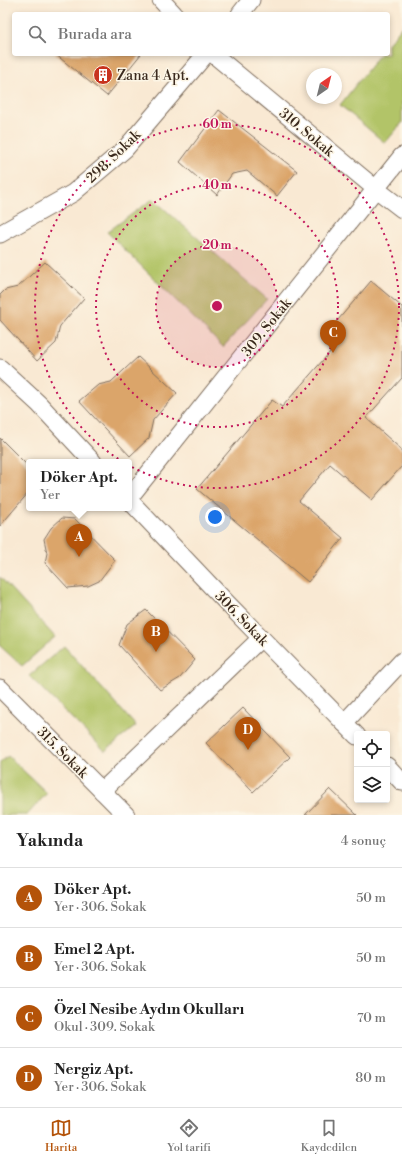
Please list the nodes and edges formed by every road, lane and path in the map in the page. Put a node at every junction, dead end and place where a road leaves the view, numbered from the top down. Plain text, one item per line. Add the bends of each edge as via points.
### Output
1 (161, 0) edge
2 (251, 0) edge
3 (172, 12) edge
4 (242, 12) edge
5 (204, 56) edge
6 (215, 56) edge
7 (402, 156) edge
8 (376, 189) junction
9 (402, 209) edge
10 (0, 234) edge
11 (0, 368) edge
12 (90, 459) edge
13 (132, 495) edge
14 (132, 502) edge
15 (261, 638) junction
16 (402, 661) edge
17 (0, 688) edge
18 (344, 722) junction
19 (354, 733) edge
20 (388, 767) edge
21 (402, 782) edge
22 (102, 791) junction
23 (126, 815) edge

1 - 3 street
2 - 4 street
5 - 10 street, 298. Sokak via 125,149 73,194
6 - 8 street, 310. Sokak
7 - 8 street, 309. Sokak
8 - 9 street, 310. Sokak
8 - 13 street, 309. Sokak
11 - 12 street via 39,404
14 - 15 street, 306. Sokak
15 - 18 street, 306. Sokak
15 - 22 street
16 - 18 street
17 - 22 street, 315. Sokak
18 - 19 street, 306. Sokak
20 - 21 street
22 - 23 street, 315. Sokak

